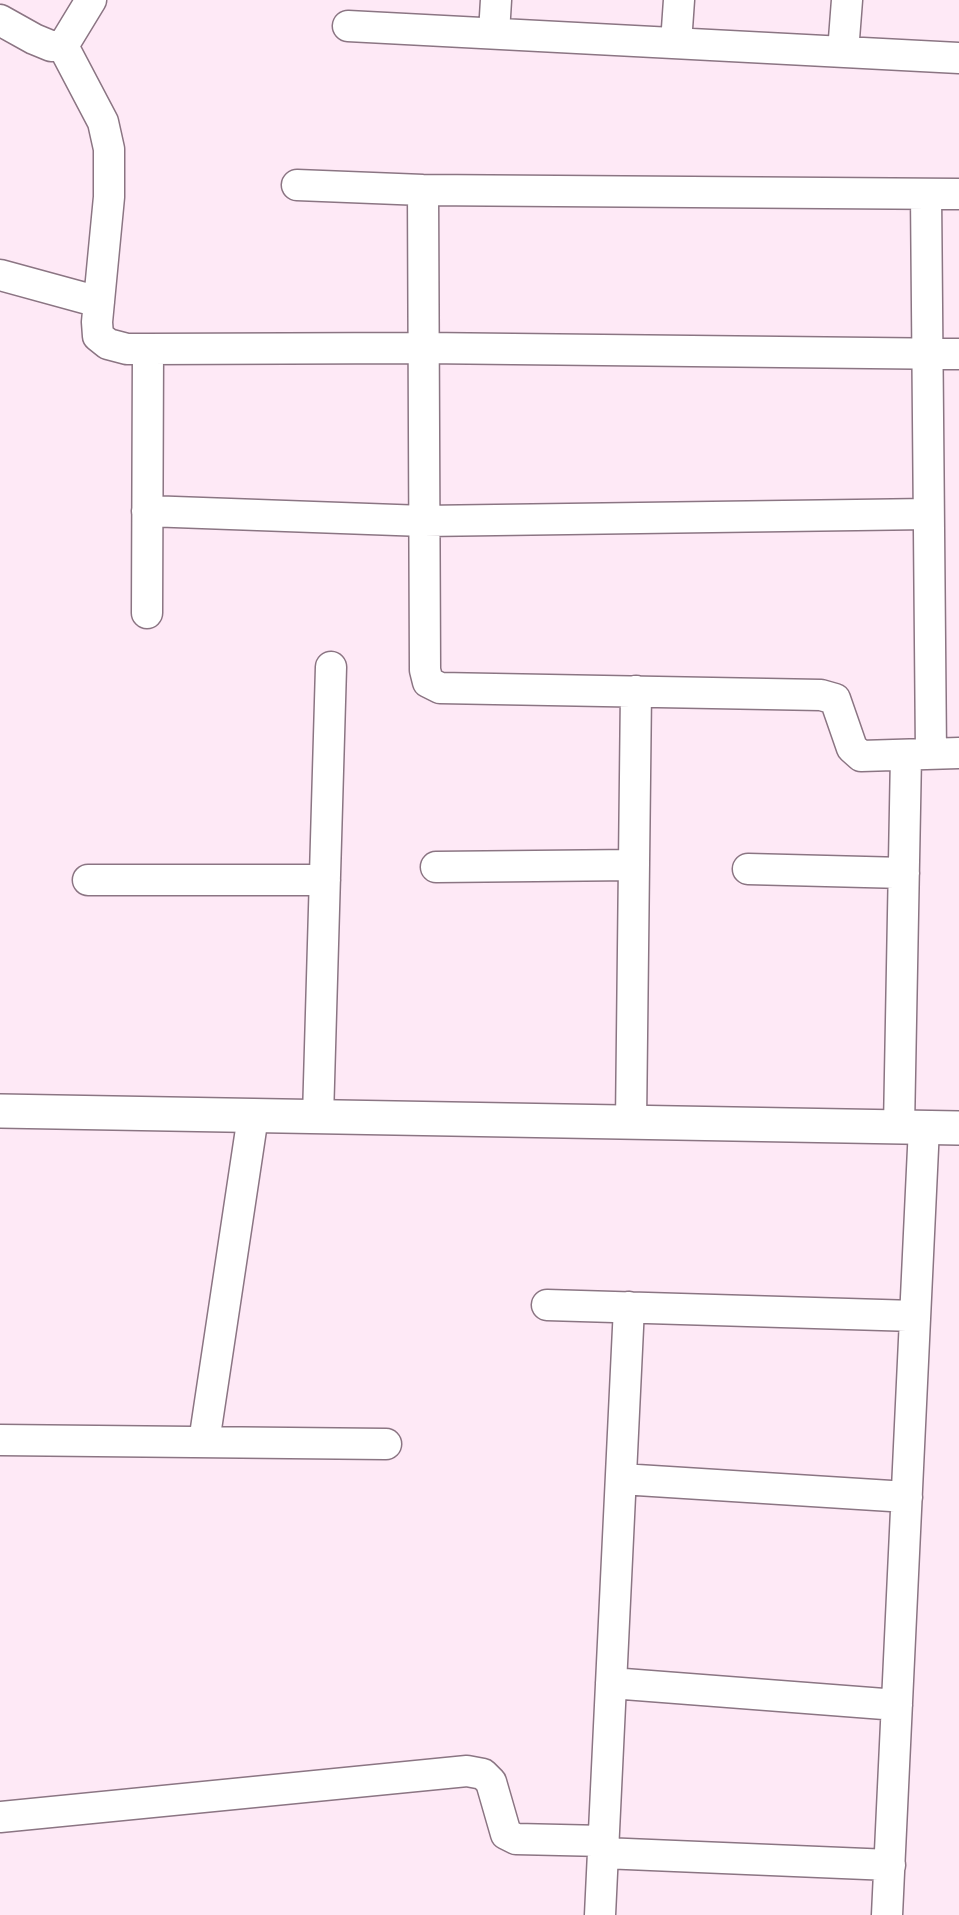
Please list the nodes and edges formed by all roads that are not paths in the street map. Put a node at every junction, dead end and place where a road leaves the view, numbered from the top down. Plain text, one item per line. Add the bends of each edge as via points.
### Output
1 (91, 0) edge
2 (496, 0) edge
3 (679, 0) edge
4 (847, 0) edge
5 (0, 20) edge
6 (348, 26) dead end
7 (494, 33) junction
8 (676, 43) junction
9 (63, 45) junction
10 (843, 52) junction
11 (959, 58) edge
12 (297, 185) dead end
13 (423, 190) junction
14 (926, 194) junction
15 (959, 194) edge
16 (0, 275) edge
17 (99, 302) junction
18 (424, 348) junction
19 (148, 349) junction
20 (926, 354) junction
21 (959, 354) edge
22 (147, 511) junction
23 (928, 514) junction
24 (424, 521) junction
25 (147, 613) dead end
26 (331, 667) dead end
27 (636, 692) junction
28 (932, 754) edge
29 (634, 865) junction
30 (436, 867) dead end
31 (748, 869) dead end
32 (904, 873) junction
33 (88, 880) dead end
34 (325, 880) junction
35 (0, 1112) edge
36 (253, 1116) junction
37 (318, 1117) junction
38 (631, 1122) junction
39 (912, 1127) junction
40 (959, 1128) edge
41 (547, 1305) dead end
42 (629, 1307) junction
43 (915, 1316) junction
44 (0, 1440) edge
45 (204, 1442) junction
46 (386, 1444) dead end
47 (621, 1479) junction
48 (907, 1497) junction
49 (611, 1683) junction
50 (897, 1705) junction
51 (0, 1817) edge
52 (604, 1847) junction
53 (890, 1865) junction
54 (600, 1915) edge
55 (887, 1915) edge

1 - 9 street
2 - 7 street
3 - 8 street
4 - 10 street
5 - 9 street via 51,46
6 - 7 street
7 - 8 street
8 - 10 street
9 - 17 street via 103,122 109,149 109,197
10 - 11 street
12 - 13 street
13 - 14 street
13 - 18 street
14 - 15 street
14 - 20 street
16 - 17 street
17 - 19 street via 98,336 108,344 127,349
18 - 19 street
18 - 20 street
18 - 24 street
19 - 22 street
20 - 21 street
20 - 23 street
22 - 24 street
22 - 25 street
23 - 24 street
23 - 28 street
24 - 27 street via 428,682 440,688
26 - 34 street
27 - 28 street via 821,695 835,699 852,748 861,756
27 - 29 street
28 - 32 street
29 - 30 street
29 - 38 street
31 - 32 street
32 - 39 street
33 - 34 street
34 - 37 street
35 - 36 street
36 - 37 street
36 - 45 street
37 - 38 street
38 - 39 street
39 - 40 street
39 - 43 street
41 - 42 street
42 - 43 street
42 - 47 street
43 - 48 street
44 - 45 street
45 - 46 street
47 - 48 street
47 - 49 street
48 - 50 street
49 - 50 street
49 - 52 street
50 - 53 street
51 - 52 street via 467,1771 483,1774 491,1782 506,1834 516,1839
52 - 53 street
52 - 54 street
53 - 55 street

